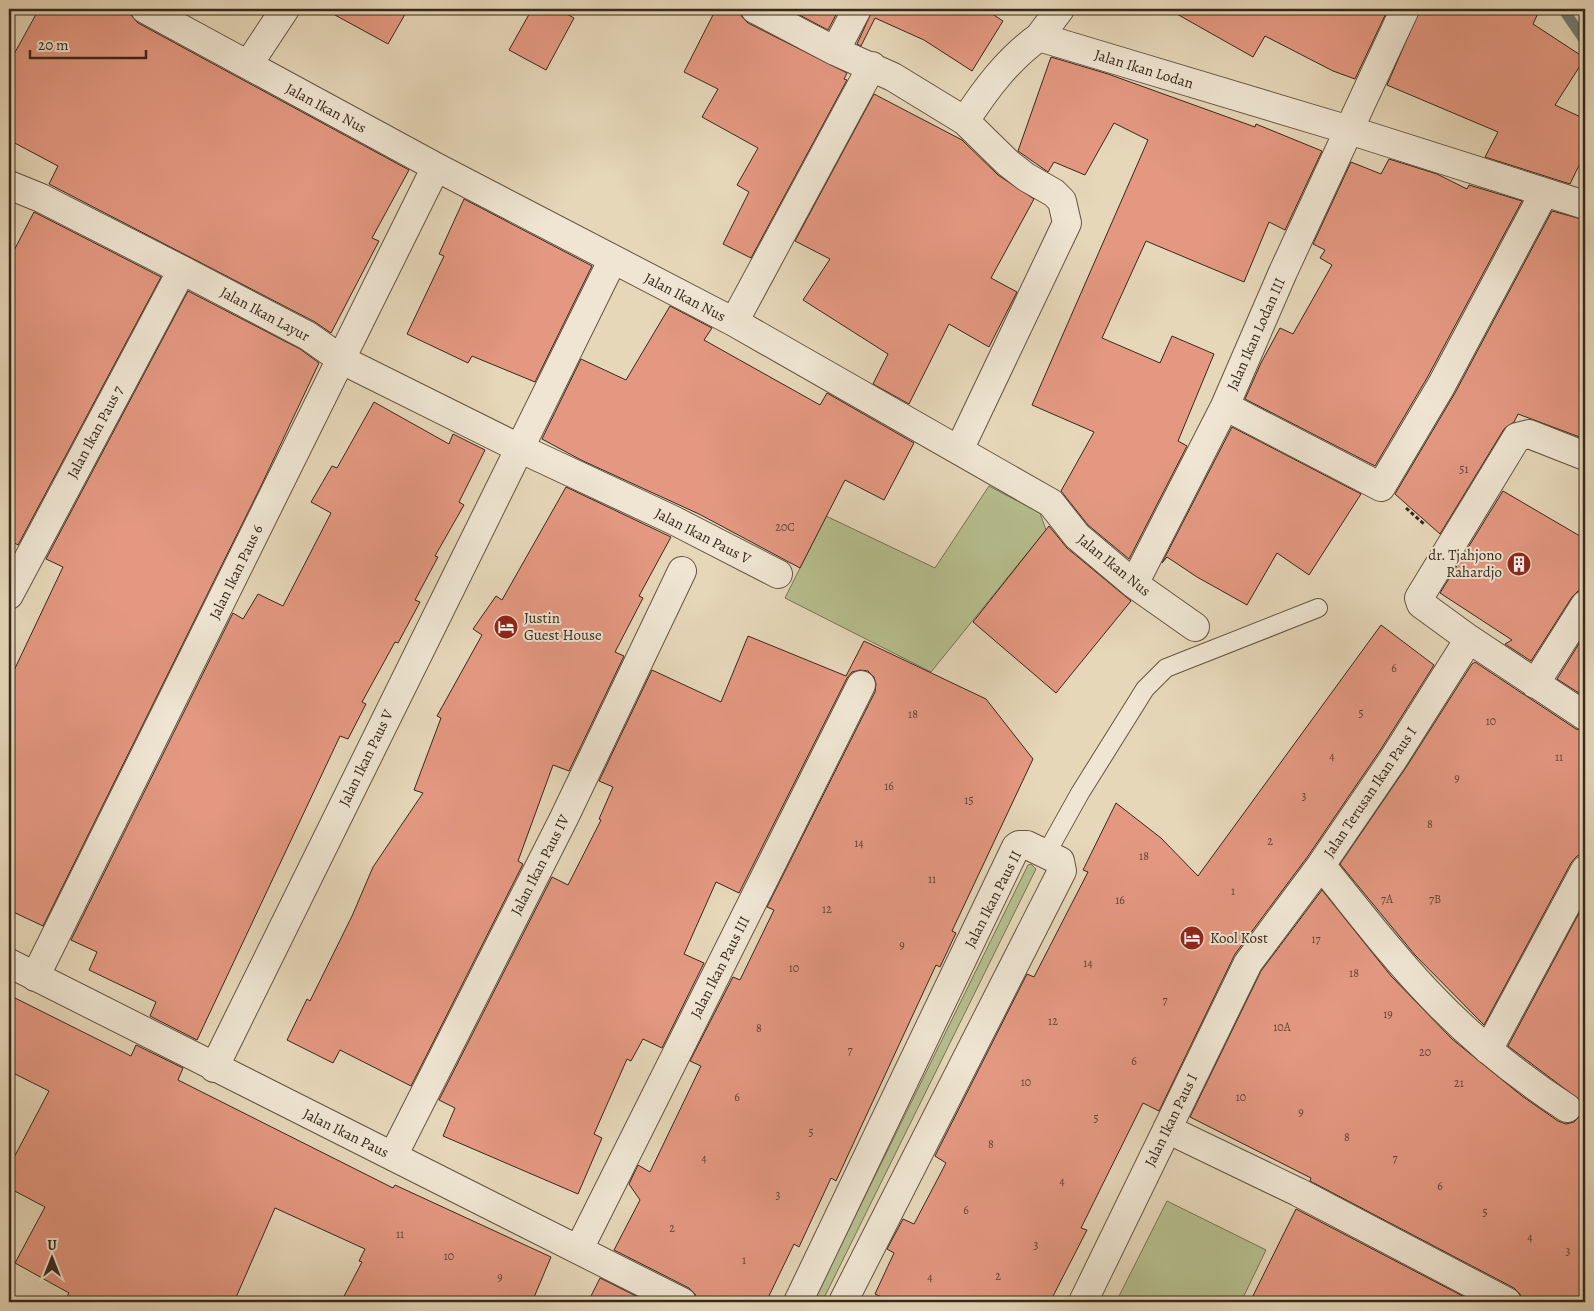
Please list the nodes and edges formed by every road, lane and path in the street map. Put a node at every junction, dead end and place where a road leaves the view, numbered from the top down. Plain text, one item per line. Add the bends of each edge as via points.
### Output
1 (145, 9) edge
2 (285, 9) edge
3 (755, 9) edge
4 (857, 9) edge
5 (1060, 9) edge
6 (1405, 9) edge
7 (1038, 37) junction
8 (835, 51) junction
9 (248, 65) junction
10 (872, 66) junction
11 (965, 121) junction
12 (1349, 130) junction
13 (436, 167) junction
14 (11, 190) edge
15 (1544, 193) junction
16 (1585, 206) edge
17 (613, 259) junction
18 (182, 270) junction
19 (734, 322) junction
20 (342, 360) junction
21 (1225, 406) junction
22 (519, 448) junction
23 (959, 450) junction
24 (1585, 456) edge
25 (682, 571) dead end
26 (778, 574) dead end
27 (1134, 584) junction
28 (9, 595) edge
29 (1585, 606) edge
30 (1318, 608) dead end
31 (1195, 627) dead end
32 (1470, 640) junction
33 (1535, 684) junction
34 (861, 685) dead end
35 (1585, 716) edge
36 (1046, 854) junction
37 (1320, 865) junction
38 (1585, 870) edge
39 (1263, 940) joint
40 (9, 963) edge
41 (35, 977) junction
42 (1488, 1050) junction
43 (214, 1068) junction
44 (1567, 1108) dead end
45 (1167, 1130) junction
46 (393, 1156) junction
47 (579, 1249) junction
48 (682, 1302) edge
49 (798, 1302) edge
50 (843, 1302) edge
51 (1083, 1302) edge
52 (1507, 1302) edge

1 - 9 street, Jalan Ikan Nus
2 - 9 street
3 - 8 street
4 - 8 street
5 - 7 street
6 - 12 street, Jalan Ikan Lodan III
7 - 11 street via 988,87
7 - 12 street, Jalan Ikan Lodan
8 - 10 street
9 - 13 street, Jalan Ikan Nus
10 - 11 street
10 - 19 street
11 - 23 street via 1008,163 1054,193 1062,201 1067,223
12 - 15 street, Jalan Ikan Lodan
12 - 21 street, Jalan Ikan Lodan III
13 - 17 street, Jalan Ikan Nus
13 - 20 street, Jalan Ikan Paus 6
14 - 18 street, Jalan Ikan Layur via 41,198
15 - 16 street, Jalan Ikan Lodan
15 - 21 street, Jalan Ikan Lodan III via 1446,378 1381,487
17 - 19 street, Jalan Ikan Nus
17 - 22 street, Jalan Ikan Paus V
18 - 20 street, Jalan Ikan Layur via 308,336
18 - 28 street, Jalan Ikan Paus 7
19 - 23 street, Jalan Ikan Nus
20 - 22 street, Jalan Ikan Layur
20 - 41 street, Jalan Ikan Paus 6
21 - 27 street
22 - 26 street, Jalan Ikan Paus V via 673,520
22 - 43 street, Jalan Ikan Paus V
23 - 27 street, Jalan Ikan Nus via 1051,503 1077,536
24 - 32 street via 1529,434 1517,437 1512,445 1419,598 1421,604
25 - 46 street, Jalan Ikan Paus IV via 564,818
27 - 31 street, Jalan Ikan Nus
29 - 33 street
30 - 36 lane via 1166,668 1145,689
32 - 33 street
32 - 37 street, Jalan Terusan Ikan Paus I
33 - 35 street
34 - 47 street, Jalan Ikan Paus III
36 - 49 street, Jalan Ikan Paus II via 1027,845 1016,847
36 - 50 street, Jalan Ikan Paus II via 1060,861 1062,871
37 - 39 street, Jalan Terusan Ikan Paus I
37 - 42 street via 1431,996
38 - 42 street
39 - 45 street, Jalan Ikan Paus I via 1248,963
40 - 41 street, Jalan Ikan Paus
41 - 43 street, Jalan Ikan Paus
42 - 44 street
43 - 46 street, Jalan Ikan Paus
45 - 51 street, Jalan Ikan Paus I
45 - 52 street via 1298,1192
46 - 47 street, Jalan Ikan Paus
47 - 48 street, Jalan Ikan Paus

